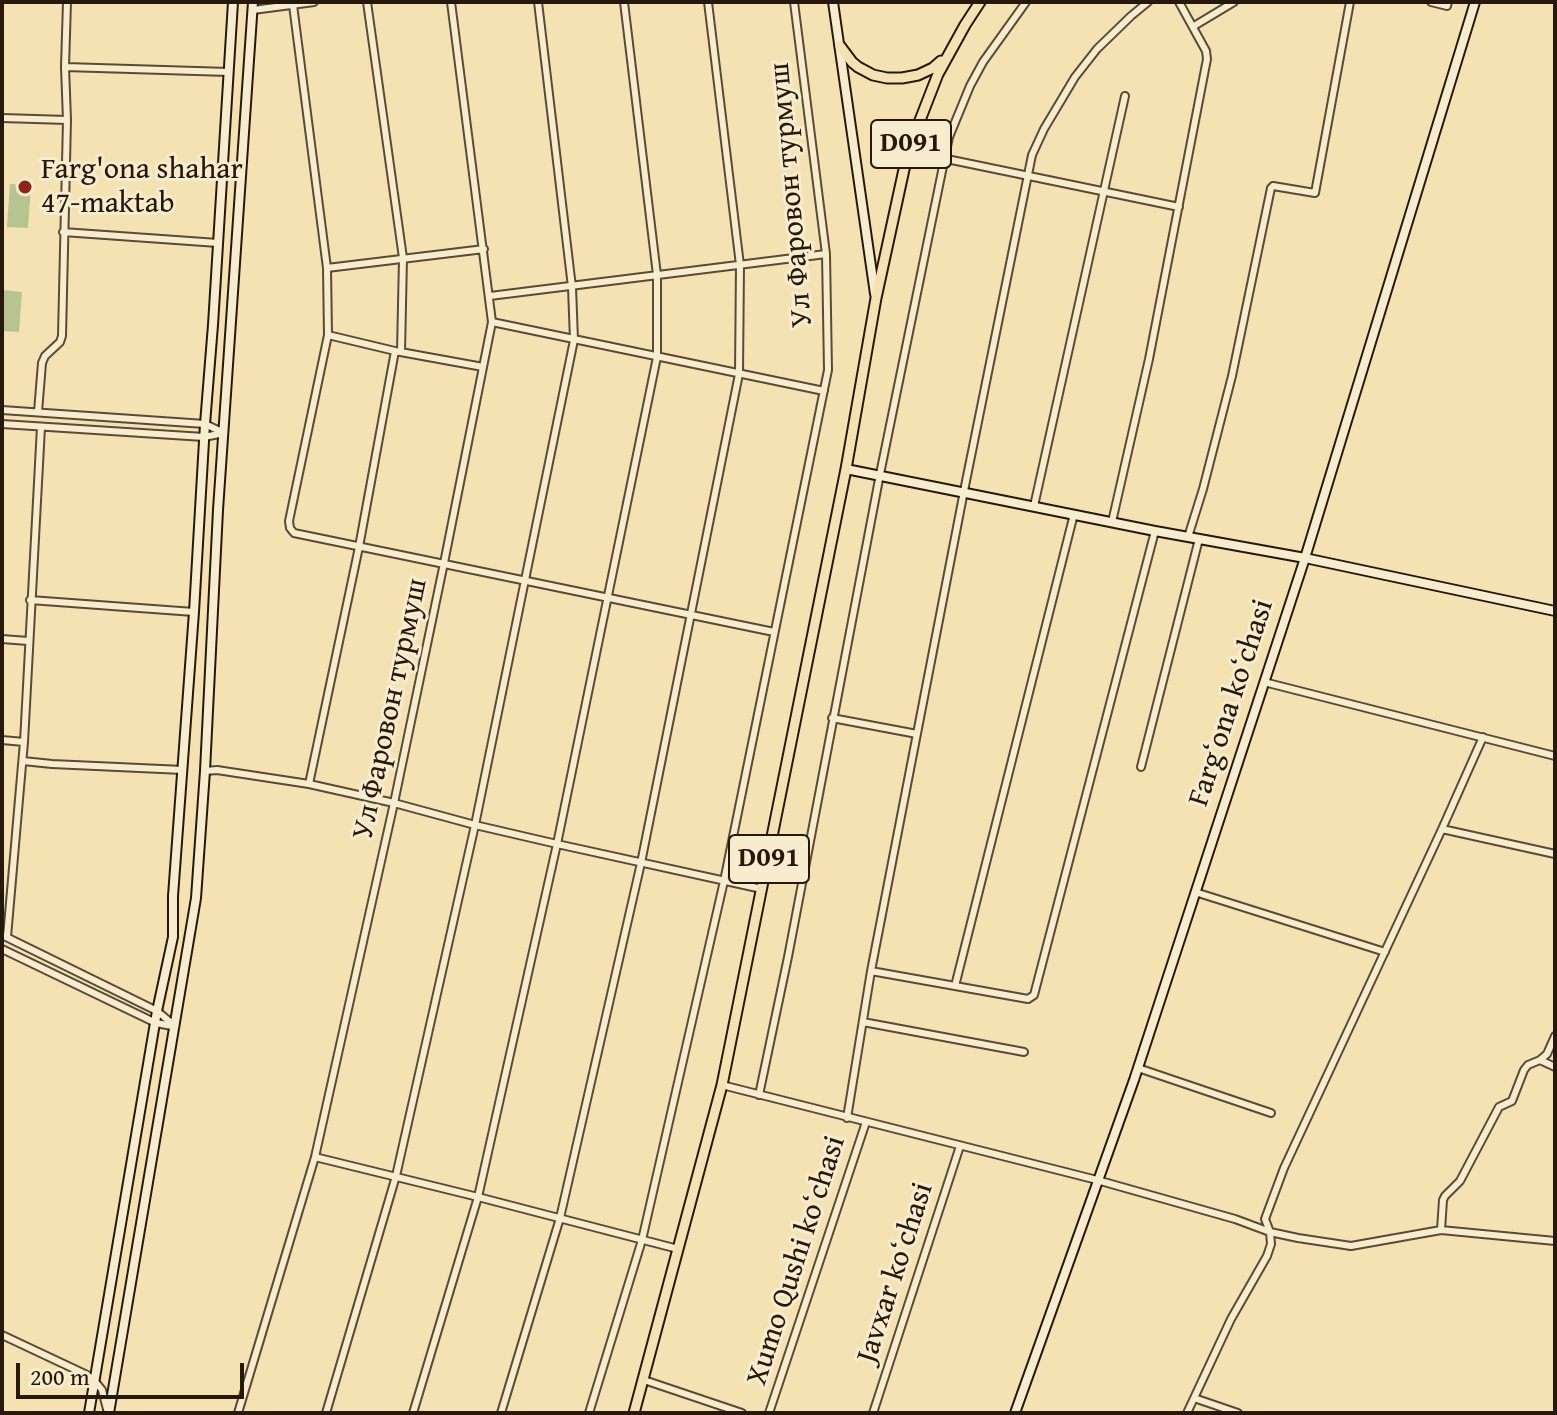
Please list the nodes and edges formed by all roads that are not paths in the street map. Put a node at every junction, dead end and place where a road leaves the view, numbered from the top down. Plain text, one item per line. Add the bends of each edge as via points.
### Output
1 (67, 2) edge
2 (233, 2) edge
3 (314, 2) edge
4 (367, 2) edge
5 (451, 2) edge
6 (538, 2) edge
7 (624, 2) edge
8 (708, 2) edge
9 (794, 2) edge
10 (833, 2) edge
11 (980, 2) edge
12 (1026, 2) edge
13 (1148, 2) edge
14 (1179, 2) edge
15 (1234, 2) edge
16 (1350, 2) edge
17 (1431, 2) edge
18 (1448, 2) edge
19 (1475, 2) edge
20 (293, 5) junction
21 (253, 6) edge
22 (1194, 26) junction
23 (840, 46) junction
24 (951, 49) junction
25 (65, 67) junction
26 (229, 72) junction
27 (1125, 96) dead end
28 (2, 118) edge
29 (67, 120) junction
30 (908, 151) junction
31 (944, 159) junction
32 (1027, 176) junction
33 (1104, 191) junction
34 (1179, 207) junction
35 (63, 232) junction
36 (218, 243) junction
37 (484, 249) junction
38 (826, 254) junction
39 (403, 258) junction
40 (740, 265) junction
41 (327, 268) junction
42 (657, 275) junction
43 (572, 287) junction
44 (490, 296) junction
45 (876, 298) junction
46 (492, 322) junction
47 (328, 335) junction
48 (574, 340) junction
49 (398, 352) junction
50 (657, 357) junction
51 (483, 367) junction
52 (739, 374) junction
53 (824, 391) junction
54 (206, 409) junction
55 (2, 410) edge
56 (226, 410) junction
57 (38, 412) junction
58 (189, 423) junction
59 (2, 424) edge
60 (205, 424) junction
61 (41, 427) junction
62 (224, 433) junction
63 (188, 436) junction
64 (204, 437) junction
65 (203, 452) junction
66 (846, 469) junction
67 (880, 474) junction
68 (964, 491) junction
69 (1034, 506) junction
70 (1074, 514) junction
71 (1112, 522) junction
72 (1155, 531) junction
73 (1188, 537) junction
74 (1199, 539) junction
75 (359, 547) junction
76 (1305, 558) junction
77 (444, 563) junction
78 (525, 581) junction
79 (608, 597) junction
80 (30, 600) junction
81 (1555, 611) edge
82 (194, 612) junction
83 (691, 615) junction
84 (774, 632) junction
85 (2, 639) edge
86 (28, 641) junction
87 (1264, 682) junction
88 (832, 718) junction
89 (917, 734) junction
90 (1483, 737) junction
91 (2, 740) edge
92 (24, 742) junction
93 (1555, 756) edge
94 (23, 761) junction
95 (1141, 767) dead end
96 (183, 770) junction
97 (205, 771) junction
98 (309, 784) junction
99 (394, 803) junction
100 (475, 825) junction
101 (1442, 829) junction
102 (557, 844) junction
103 (1555, 854) edge
104 (641, 863) junction
105 (724, 881) junction
106 (762, 889) junction
107 (1195, 892) junction
108 (5, 936) edge
109 (2, 949) edge
110 (1385, 952) junction
111 (871, 971) junction
112 (164, 978) junction
113 (955, 986) junction
114 (181, 989) junction
115 (157, 1011) junction
116 (863, 1022) junction
117 (156, 1023) junction
118 (175, 1026) junction
119 (1555, 1036) edge
120 (1024, 1052) dead end
121 (1540, 1060) junction
122 (1555, 1067) edge
123 (1138, 1068) junction
124 (722, 1085) junction
125 (759, 1095) junction
126 (1271, 1113) dead end
127 (847, 1118) junction
128 (866, 1122) junction
129 (960, 1146) junction
130 (315, 1157) junction
131 (396, 1176) junction
132 (1097, 1180) junction
133 (478, 1197) junction
134 (560, 1218) junction
135 (1441, 1230) junction
136 (1270, 1232) junction
137 (642, 1240) junction
138 (1555, 1241) edge
139 (678, 1249) junction
140 (2, 1335) edge
141 (94, 1380) junction
142 (644, 1380) junction
143 (1194, 1398) junction
144 (89, 1413) edge
145 (108, 1413) edge
146 (238, 1413) edge
147 (326, 1413) edge
148 (413, 1413) edge
149 (501, 1413) edge
150 (589, 1413) edge
151 (634, 1413) edge
152 (742, 1413) edge
153 (769, 1413) edge
154 (873, 1413) edge
155 (1015, 1413) edge
156 (1187, 1413) edge
157 (1238, 1413) edge

1 - 25 street
2 - 26 street
3 - 20 street
4 - 39 street
5 - 37 street, Ул Фаровон турмуш
6 - 43 street
7 - 42 street
8 - 40 street, Ул Фаровон турмуш
9 - 38 street, Ул Фаровон турмуш
10 - 23 street
11 - 24 main road, D091
12 - 31 street via 970,86
13 - 32 street via 1075,77 1044,129
14 - 22 street
15 - 22 street
16 - 73 street via 1315,193 1271,188 1232,376
17 - 18 street
19 - 76 street, Fargʻona koʻchasi
20 - 21 street
20 - 41 street
21 - 56 street
22 - 34 street via 1207,59
23 - 24 main road via 858,67 894,79 925,72
23 - 45 street
24 - 30 main road, D091
25 - 26 street
25 - 29 street
26 - 36 street
27 - 33 street
28 - 29 street
29 - 35 street
30 - 31 street
30 - 45 main road, D091
31 - 32 street
31 - 67 street
32 - 33 street
32 - 68 street
33 - 34 street
33 - 69 street
34 - 71 street
35 - 36 street
35 - 57 street via 62,336 42,363
36 - 54 street
37 - 39 street
37 - 44 street, Ул Фаровон турмуш
38 - 40 street
38 - 53 street, Ул Фаровон турмуш
39 - 41 street
39 - 49 street
40 - 42 street
40 - 52 street, Ул Фаровон турмуш
41 - 47 street
42 - 43 street
42 - 50 street
43 - 44 street
43 - 48 street
44 - 46 street, Ул Фаровон турмуш
45 - 66 main road, D091
46 - 48 street
46 - 51 street, Ул Фаровон турмуш
47 - 49 street
47 - 75 street via 290,528
48 - 50 street
48 - 78 street
49 - 51 street
49 - 75 street
50 - 52 street
50 - 79 street
51 - 77 street, Ул Фаровон турмуш
52 - 53 street
52 - 83 street, Ул Фаровон турмуш
53 - 84 street, Ул Фаровон турмуш
54 - 56 street
54 - 58 street
54 - 60 street
55 - 57 street
56 - 62 street
57 - 58 street
58 - 60 street
59 - 61 street
60 - 62 street
60 - 64 street
61 - 63 street
61 - 80 street
62 - 64 street
62 - 97 street
63 - 64 street
63 - 65 street
64 - 65 street
65 - 82 street
66 - 67 street
66 - 106 main road, D091
67 - 68 street
67 - 88 street
68 - 69 street
68 - 89 street
69 - 70 street
70 - 71 street
70 - 113 street
71 - 72 street
72 - 73 street
72 - 113 street via 1034,995 1028,999
73 - 74 street
74 - 76 street
74 - 95 street
75 - 77 street
75 - 98 street
76 - 81 street
76 - 87 street, Fargʻona koʻchasi
77 - 78 street
77 - 99 street, Ул Фаровон турмуш
78 - 79 street
78 - 100 street
79 - 83 street
79 - 102 street
80 - 82 street
80 - 86 street
82 - 96 street
83 - 84 street
83 - 104 street, Ул Фаровон турмуш
84 - 105 street, Ул Фаровон турмуш
85 - 86 street
86 - 92 street
87 - 90 street
87 - 107 street, Fargʻona koʻchasi
88 - 89 street
88 - 125 street
89 - 111 street
90 - 93 street
90 - 101 street
91 - 92 street
92 - 94 street
94 - 96 street
94 - 108 street
96 - 112 street via 173,937
97 - 98 street
97 - 114 street via 196,898
98 - 99 street
99 - 100 street
99 - 130 street, Ул Фаровон турмуш
100 - 102 street
100 - 131 street
101 - 103 street
101 - 110 street
102 - 104 street
102 - 133 street
104 - 105 street
104 - 134 street, Ул Фаровон турмуш
105 - 106 street
105 - 137 street, Ул Фаровон турмуш
106 - 124 main road, D091
107 - 110 street
107 - 123 street, Fargʻona koʻchasi
108 - 115 street
109 - 117 street
110 - 136 street via 1284,1168 1265,1219
111 - 113 street
111 - 116 street
112 - 114 street via 171,990
112 - 115 street
114 - 118 street
115 - 117 street
115 - 118 street
116 - 120 street
116 - 127 street
117 - 118 street
117 - 141 street
118 - 145 street
119 - 121 street
121 - 122 street
121 - 135 street via 1524,1070 1512,1101 1499,1107 1460,1181 1445,1196
123 - 126 street
123 - 132 street, Fargʻona koʻchasi
124 - 125 street
124 - 139 main road, D091
125 - 127 street
127 - 128 street
128 - 129 street
128 - 153 street, Xumo Qushi koʻchasi
129 - 132 street
129 - 154 street, Javxar koʻchasi
130 - 131 street
130 - 146 street, Ул Фаровон турмуш
131 - 133 street
131 - 147 street
132 - 136 street
132 - 155 street, Fargʻona koʻchasi
133 - 134 street
133 - 148 street
134 - 137 street
134 - 149 street, Ул Фаровон турмуш
135 - 136 street via 1351,1246
135 - 138 street
136 - 143 street via 1267,1256
137 - 139 street
137 - 150 street, Ул Фаровон турмуш
139 - 142 main road, D091
140 - 141 street
141 - 144 street
141 - 145 street
142 - 151 main road, D091
142 - 152 street
143 - 156 street
143 - 157 street

